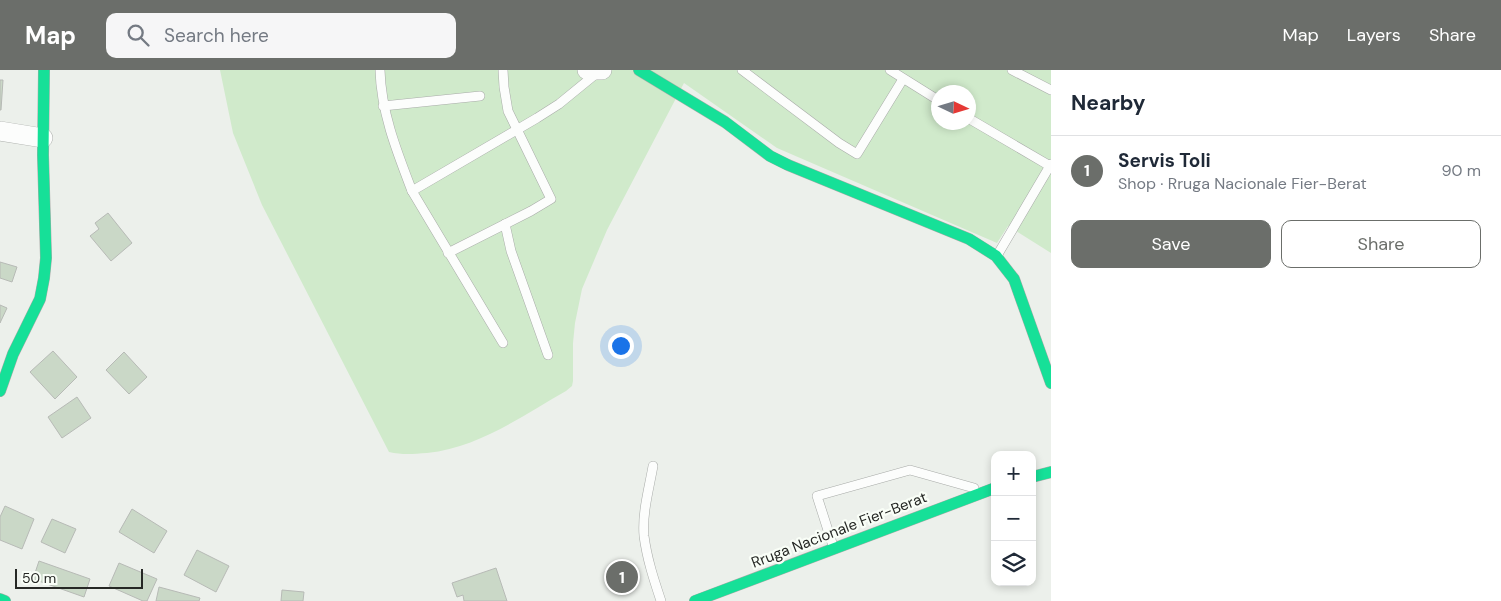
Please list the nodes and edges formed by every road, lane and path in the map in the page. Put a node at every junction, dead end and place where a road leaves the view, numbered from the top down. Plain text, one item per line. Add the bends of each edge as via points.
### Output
1 (44, 70) edge
2 (380, 70) edge
3 (503, 70) edge
4 (587, 70) edge
5 (602, 70) edge
6 (638, 70) edge
7 (742, 70) edge
8 (890, 70) edge
9 (1012, 70) edge
10 (904, 79) junction
11 (1051, 90) edge
12 (480, 96) dead end
13 (931, 96) edge
14 (383, 106) junction
15 (976, 123) edge
16 (518, 130) junction
17 (0, 131) edge
18 (43, 138) junction
19 (1050, 165) edge
20 (412, 190) junction
21 (505, 224) junction
22 (448, 253) junction
23 (996, 256) junction
24 (503, 344) dead end
25 (548, 355) dead end
26 (5, 362) edge
27 (1051, 383) edge
28 (0, 391) edge
29 (653, 466) dead end
30 (1051, 472) edge
31 (1036, 476) edge
32 (990, 489) edge
33 (834, 548) junction
34 (0, 599) edge
35 (5, 601) edge
36 (661, 601) edge
37 (694, 601) edge

1 - 18 street
2 - 14 lane
3 - 16 lane via 508,110
4 - 5 street
5 - 16 lane via 559,104
6 - 23 street via 725,122 770,156 969,239
7 - 10 lane via 857,154
8 - 10 lane
9 - 11 lane
10 - 13 lane
12 - 14 lane
14 - 20 lane
15 - 19 lane
16 - 20 lane
16 - 21 lane via 551,198
17 - 18 street
18 - 26 street via 44,278 40,299
19 - 23 lane
20 - 22 lane
21 - 22 lane
21 - 25 lane via 511,251
22 - 24 lane
23 - 27 street via 1014,279
26 - 28 street
29 - 36 lane via 644,536
30 - 31 street
32 - 33 street, Rruga Nacionale Fier-Berat
32 - 33 lane via 910,470 817,496
33 - 37 street, Rruga Nacionale Fier-Berat
34 - 35 street

